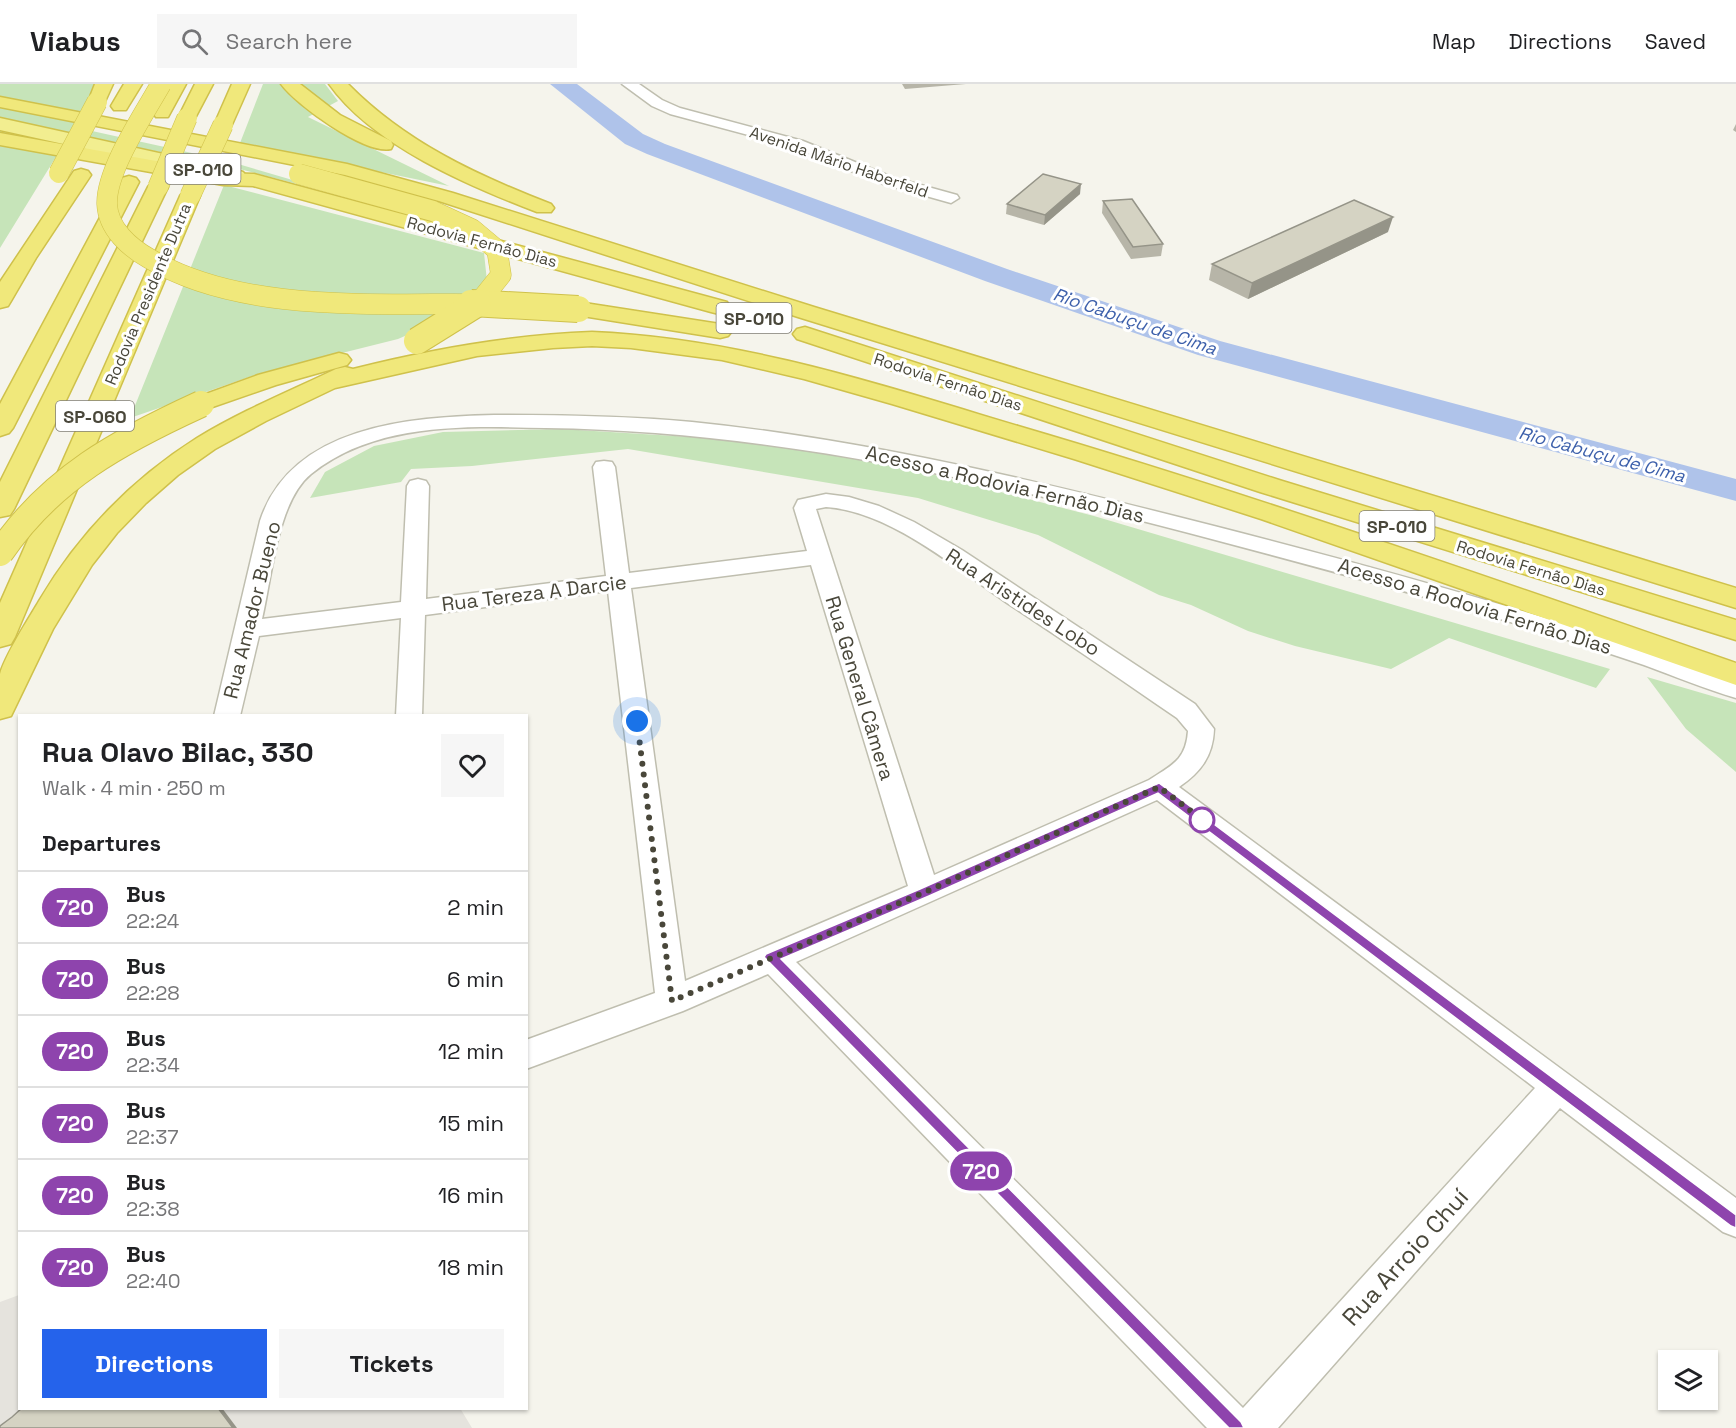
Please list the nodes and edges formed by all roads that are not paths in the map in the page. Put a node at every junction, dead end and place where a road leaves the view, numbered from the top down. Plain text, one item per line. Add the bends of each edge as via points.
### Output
1 (133, 84) edge
2 (160, 84) edge
3 (177, 84) edge
4 (204, 84) edge
5 (241, 84) edge
6 (290, 84) edge
7 (338, 84) edge
8 (629, 84) edge
9 (0, 102) edge
10 (99, 102) edge
11 (0, 124) edge
12 (0, 139) edge
13 (254, 180) junction
14 (951, 198) dead end
15 (536, 205) junction
16 (25, 258) junction
17 (0, 302) edge
18 (872, 331) junction
19 (417, 340) junction
20 (326, 383) junction
21 (952, 414) junction
22 (0, 428) edge
23 (604, 467) dead end
24 (418, 486) dead end
25 (829, 501) joint
26 (278, 504) joint
27 (0, 509) edge
28 (1562, 544) junction
29 (0, 553) edge
30 (819, 557) junction
31 (1547, 573) junction
32 (619, 581) junction
33 (1736, 584) edge
34 (1736, 598) edge
35 (414, 608) junction
36 (248, 628) junction
37 (1736, 630) edge
38 (0, 637) edge
39 (1736, 648) edge
40 (1736, 674) edge
41 (1736, 689) edge
42 (0, 708) edge
43 (227, 714) edge
44 (409, 714) edge
45 (1159, 787) junction
46 (925, 892) junction
47 (771, 957) junction
48 (672, 1001) junction
49 (528, 1054) edge
50 (1558, 1086) junction
51 (1736, 1220) edge
52 (1235, 1428) edge
53 (1252, 1428) edge

1 - 16 highway via 81,175
2 - 21 highway, bridge via 111,181 107,204 122,237 160,266 218,287 290,299 519,304 667,321 783,345 919,392
3 - 22 highway
4 - 27 highway, Rodovia Presidente Dutra / SP-060, bridge
5 - 38 highway, Rodovia Presidente Dutra / SP-060, bridge
6 - 15 highway via 327,116 360,135 498,196
7 - 15 highway via 360,108 407,143
8 - 14 street, Avenida Mário Haberfeld via 675,111 782,140 886,180
9 - 10 highway
10 - 16 highway, bridge via 37,217
10 - 18 highway, Rodovia Fernão Dias / SP-010 via 169,134 347,170 446,197
10 - 19 highway, bridge via 299,174 442,212 483,233 497,249 502,271 490,293 456,320
11 - 13 highway, Rodovia Fernão Dias / SP-010
12 - 13 highway via 223,179
13 - 31 highway, Rodovia Fernão Dias / SP-010 via 774,324 1111,436
15 - 18 highway
16 - 17 highway
18 - 28 highway, Rodovia Fernão Dias / SP-010
19 - 20 highway
19 - 29 highway, bridge via 278,376 201,404 138,434 72,476 31,511
20 - 21 highway via 416,360 497,346 629,341 731,355
20 - 42 highway via 207,444 118,513 57,594
21 - 40 highway via 1093,455 1293,521
23 - 32 street
24 - 35 street
25 - 30 street, Rua General Câmera via 817,501 805,508
25 - 45 street, Rua Aristides Lobo via 888,518 916,533 1186,711 1201,729 1201,748 1190,765
26 - 36 street, Rua Amador Bueno
26 - 41 street, Acesso a Rodovia Fernão Dias via 301,471 321,458 356,440 424,425 557,420 755,435 978,475 1299,555 1581,635
28 - 33 highway via 1656,562
28 - 34 highway, Rodovia Fernão Dias / SP-010
30 - 32 street, Rua Tereza A Darcie
30 - 46 street, Rua General Câmera
31 - 37 highway, Rodovia Fernão Dias / SP-010
31 - 39 highway via 1574,590
32 - 35 street, Rua Tereza A Darcie
32 - 48 street
35 - 36 street, Rua Tereza A Darcie
35 - 44 street
36 - 43 street, Rua Amador Bueno
45 - 46 street
45 - 50 street
46 - 47 street
47 - 48 street
47 - 52 street
48 - 49 street
50 - 51 street
50 - 53 street, Rua Arroio Chuí

